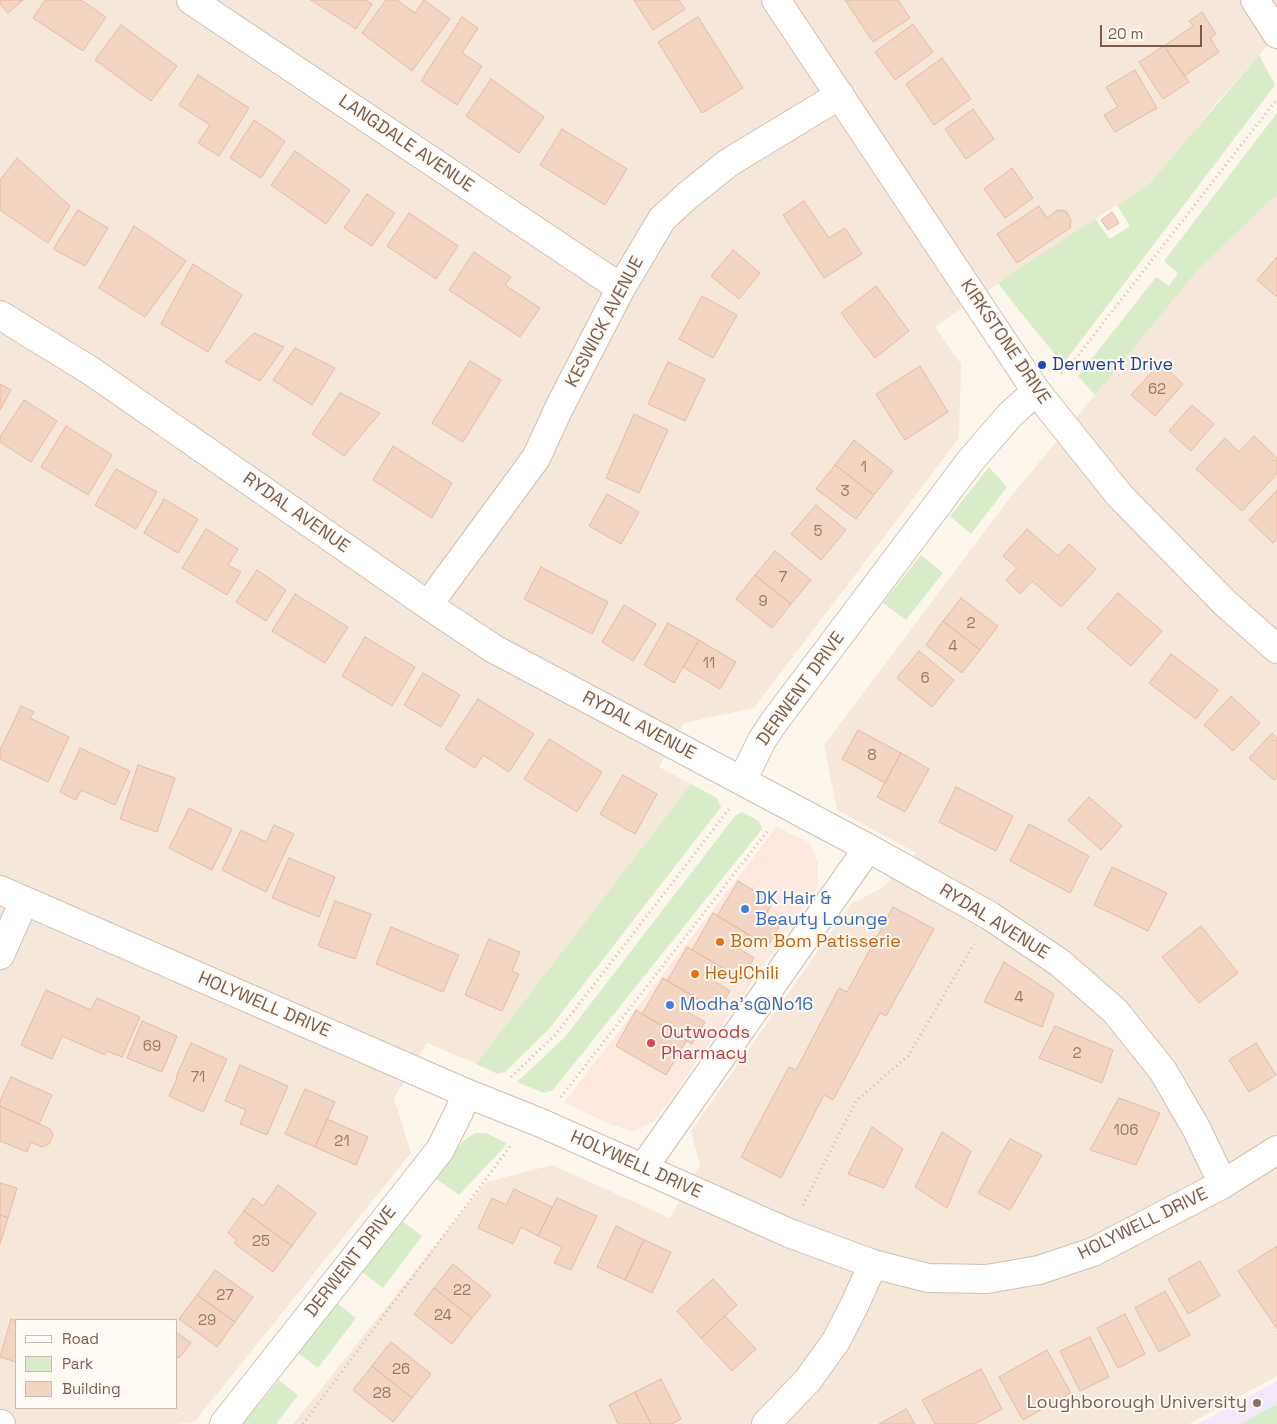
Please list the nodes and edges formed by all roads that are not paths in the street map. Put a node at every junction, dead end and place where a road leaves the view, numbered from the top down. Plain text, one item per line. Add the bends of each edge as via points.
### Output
1 (191, 0) edge
2 (776, 0) edge
3 (1255, 0) edge
4 (1277, 34) edge
5 (840, 95) junction
6 (621, 288) junction
7 (0, 315) edge
8 (1036, 391) junction
9 (428, 605) junction
10 (1277, 649) edge
11 (742, 781) junction
12 (868, 848) junction
13 (12, 896) edge
14 (0, 955) edge
15 (477, 1097) junction
16 (1277, 1150) edge
17 (643, 1168) junction
18 (1223, 1184) junction
19 (873, 1264) junction
20 (224, 1424) edge
21 (766, 1424) edge

1 - 6 street, LANGDALE AVENUE
2 - 5 street, KIRKSTONE DRIVE
3 - 4 street
5 - 6 street, KESWICK AVENUE via 728,163 687,196 662,219
5 - 8 street, KIRKSTONE DRIVE
6 - 9 street, KESWICK AVENUE via 536,458
7 - 9 street, RYDAL AVENUE via 91,371
8 - 10 street, KIRKSTONE DRIVE via 1120,496 1226,603
8 - 11 street, DERWENT DRIVE via 990,437 953,484 774,722
9 - 11 street, RYDAL AVENUE via 494,649
11 - 12 street, RYDAL AVENUE
12 - 17 street
12 - 18 street, RYDAL AVENUE via 990,916 1060,963 1115,1011 1163,1071
13 - 14 street
13 - 15 street, HOLYWELL DRIVE
15 - 17 street, HOLYWELL DRIVE
15 - 20 street, DERWENT DRIVE via 459,1112 440,1150
16 - 18 street, HOLYWELL DRIVE
17 - 19 street, HOLYWELL DRIVE via 789,1232
18 - 19 street, HOLYWELL DRIVE via 1094,1252 1039,1270 987,1279 928,1278
19 - 21 street via 836,1341 808,1380

